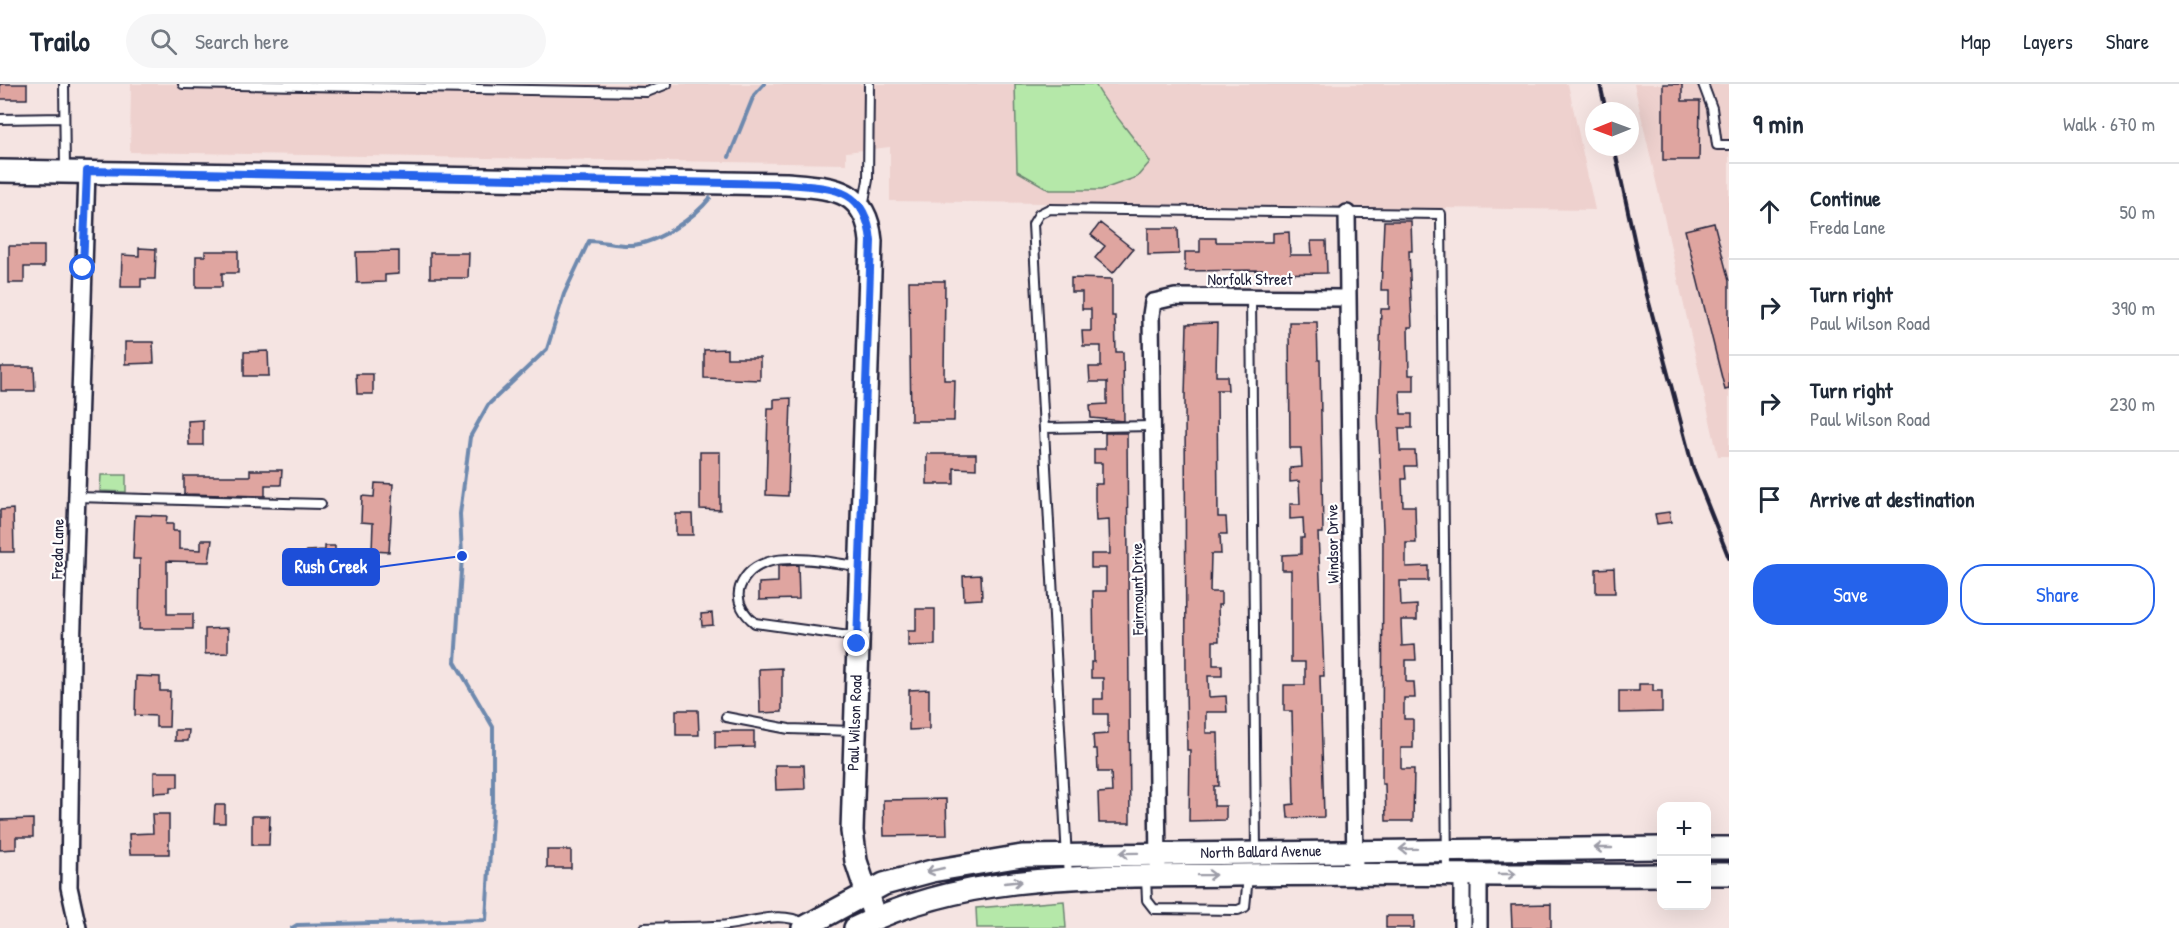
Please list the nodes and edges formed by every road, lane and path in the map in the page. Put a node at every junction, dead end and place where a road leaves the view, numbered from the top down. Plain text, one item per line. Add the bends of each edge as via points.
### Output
1 (64, 84) edge
2 (183, 84) edge
3 (667, 84) edge
4 (869, 84) edge
5 (1703, 84) edge
6 (463, 86) edge
7 (64, 118) junction
8 (0, 119) edge
9 (1729, 145) edge
10 (0, 171) edge
11 (65, 171) junction
12 (87, 171) junction
13 (862, 209) junction
14 (1347, 213) junction
15 (1251, 297) junction
16 (1347, 298) junction
17 (1154, 302) joint
18 (1153, 426) junction
19 (1044, 428) junction
20 (76, 497) junction
21 (321, 504) dead end
22 (860, 566) junction
23 (857, 637) junction
24 (726, 717) dead end
25 (854, 731) junction
26 (1657, 848) edge
27 (1711, 848) edge
28 (1729, 848) edge
29 (1446, 849) junction
30 (1354, 850) junction
31 (1256, 851) junction
32 (1158, 852) junction
33 (1067, 853) junction
34 (1355, 874) junction
35 (1463, 874) junction
36 (1711, 874) edge
37 (1729, 874) edge
38 (1252, 875) junction
39 (1657, 875) edge
40 (1152, 876) junction
41 (1068, 878) junction
42 (865, 892) junction
43 (875, 918) junction
44 (727, 927) edge
45 (808, 927) edge
46 (78, 928) edge
47 (644, 928) edge
48 (855, 928) edge
49 (1462, 928) edge
50 (1479, 928) edge

1 - 7 lane
2 - 6 lane
3 - 6 lane via 646,92
4 - 13 lane via 868,180
5 - 9 lane via 1712,108 1717,145
7 - 8 lane
7 - 11 lane
10 - 11 main road
11 - 12 main road
12 - 13 main road via 786,184 841,192 851,196
12 - 20 street, Freda Lane
13 - 22 main road, Paul Wilson Road via 871,241
14 - 16 street, Windsor Drive
14 - 19 lane via 1049,209 1039,214 1033,224
14 - 29 lane via 1441,214
15 - 16 street, Norfolk Street
15 - 17 street, Norfolk Street via 1175,297
15 - 31 lane
16 - 30 street, Windsor Drive
17 - 18 street, Fairmount Drive
18 - 19 lane
18 - 32 street, Fairmount Drive
19 - 33 lane
20 - 21 lane
20 - 46 street, Freda Lane via 69,886
22 - 23 main road, Paul Wilson Road
22 - 23 lane via 783,559 765,562 745,574 738,594 744,614 755,623
23 - 25 main road, Paul Wilson Road
24 - 25 lane via 789,729
25 - 42 main road, Paul Wilson Road via 852,831 855,861
26 -> 29 main road, North Ballard Avenue
27 - 28 main road
29 -> 30 main road, North Ballard Avenue
29 - 35 lane
30 - 31 main road, North Ballard Avenue
30 - 34 street, Windsor Drive
31 - 32 main road, North Ballard Avenue
31 - 38 lane
32 -> 33 main road, North Ballard Avenue
32 - 40 street, Fairmount Drive
33 - 41 lane
33 -> 42 main road, North Ballard Avenue via 961,865
34 - 35 main road, North Ballard Avenue
34 - 38 main road, North Ballard Avenue
35 -> 39 main road, North Ballard Avenue
35 - 49 street
35 - 50 street
36 - 37 main road
40 -> 38 main road, North Ballard Avenue
38 - 40 lane via 1246,903 1238,910 1155,909 1147,900
40 - 41 main road, North Ballard Avenue
43 -> 41 main road, North Ballard Avenue via 974,887
42 - 43 main road, Paul Wilson Road
42 - 45 main road, North Ballard Avenue
43 - 48 main road, North Ballard Avenue
44 - 45 lane via 762,918 795,918
44 - 47 lane

